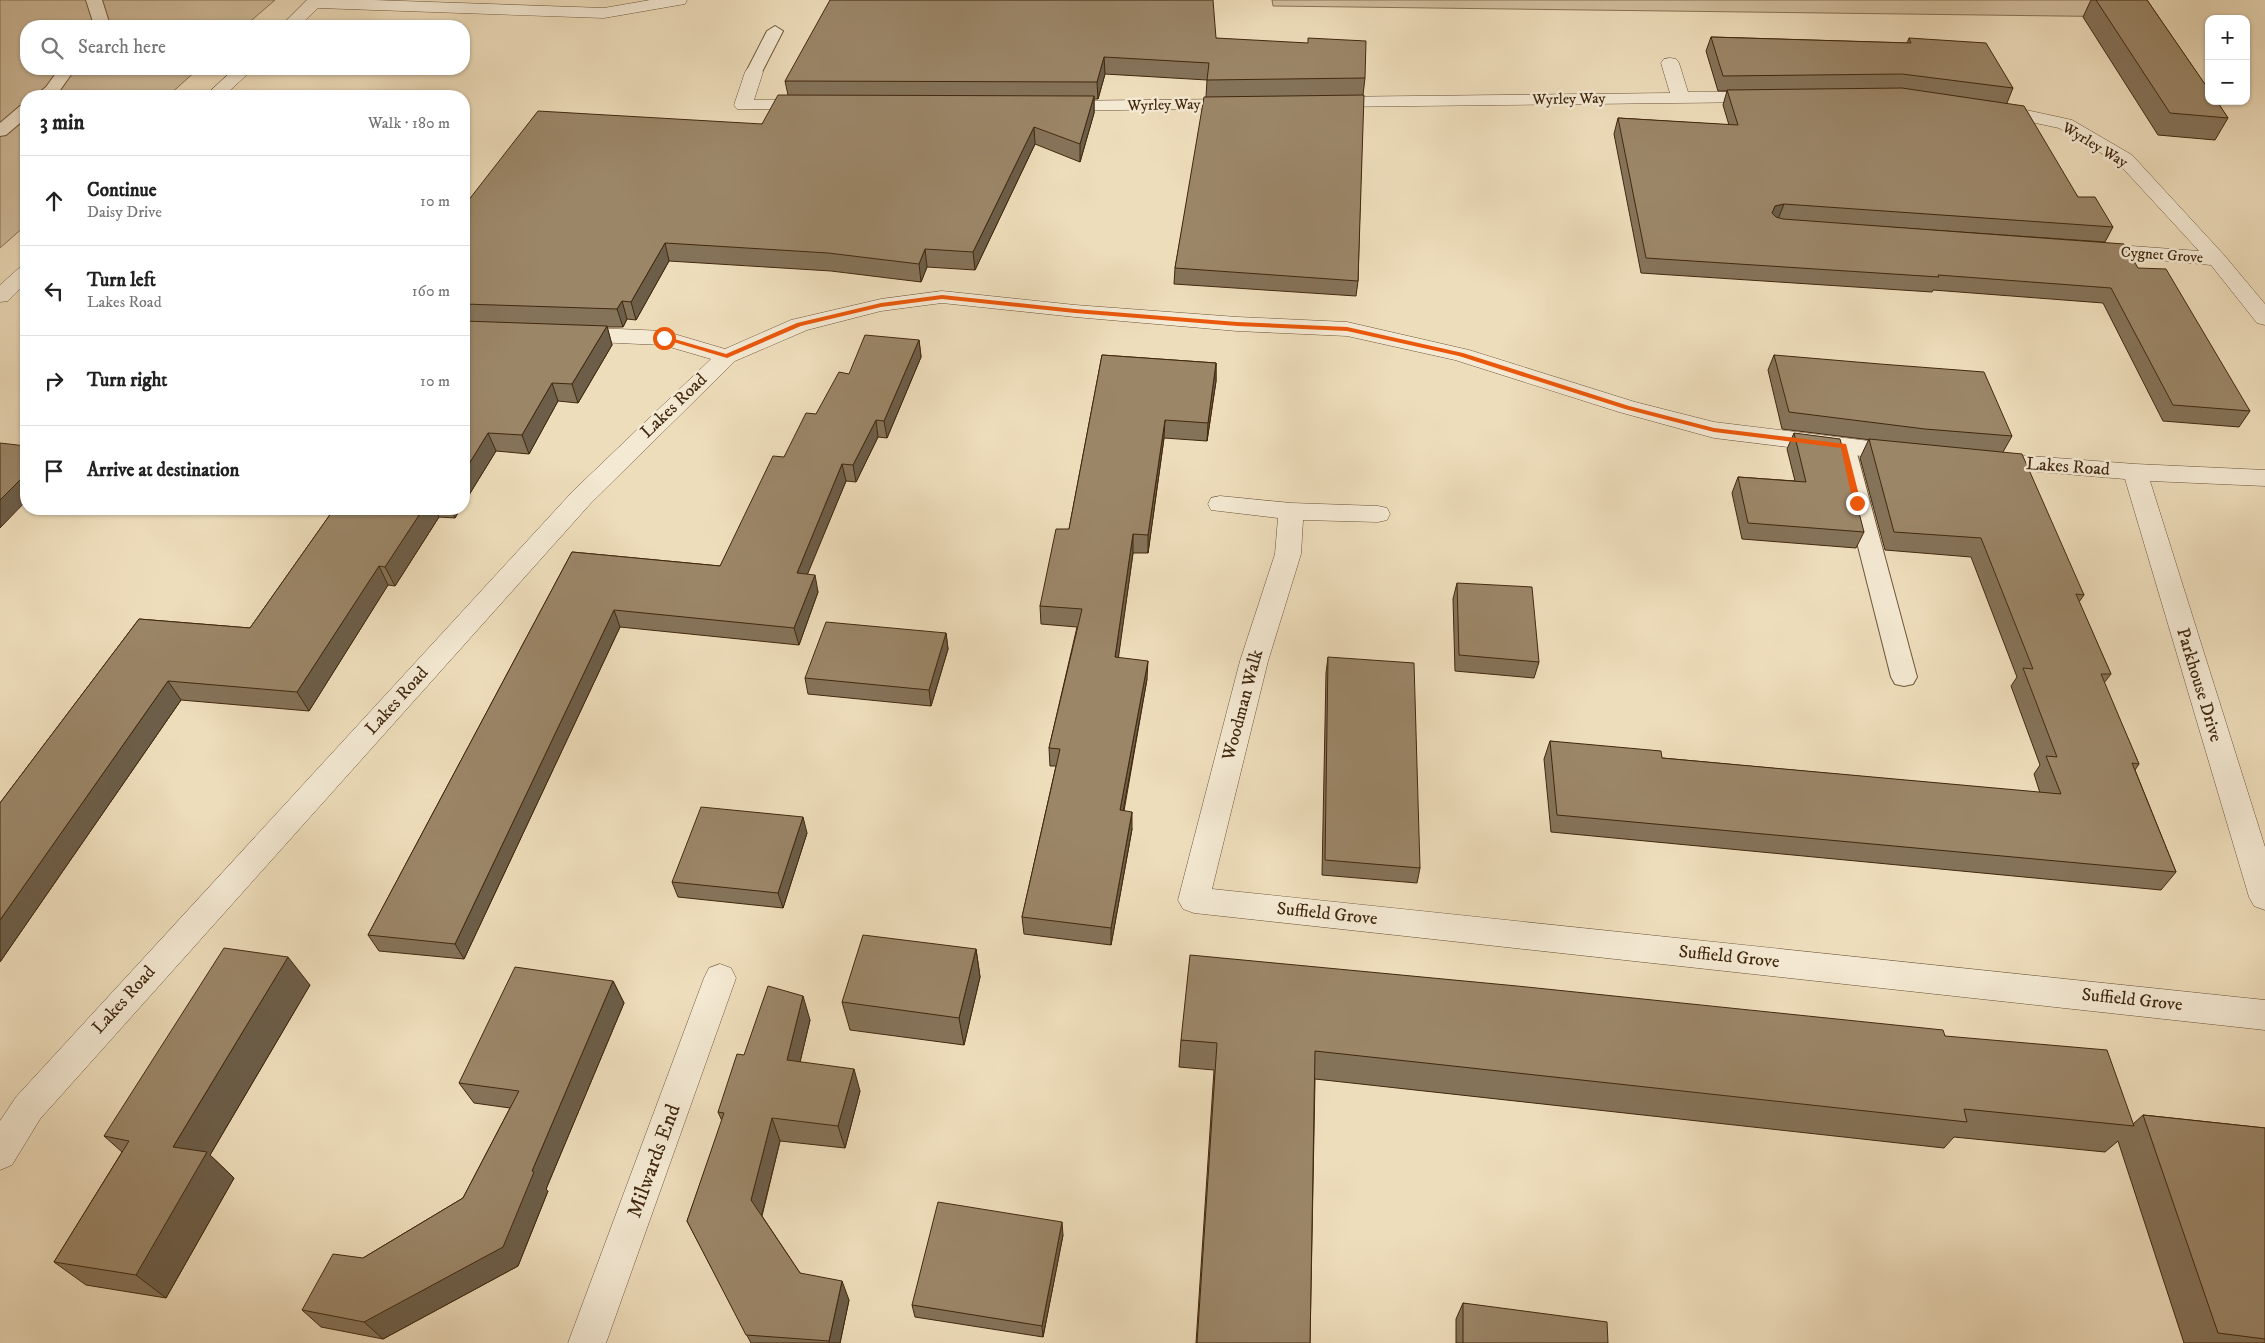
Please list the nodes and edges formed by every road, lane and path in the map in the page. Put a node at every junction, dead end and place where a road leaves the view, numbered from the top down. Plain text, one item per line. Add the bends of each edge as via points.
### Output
1 (94, 0) edge
2 (677, 0) edge
3 (316, 1) edge
4 (100, 20) edge
5 (295, 20) edge
6 (775, 31) dead end
7 (1670, 63) dead end
8 (754, 72) joint
9 (63, 75) edge
10 (237, 75) edge
11 (52, 90) edge
12 (221, 90) edge
13 (1778, 96) edge
14 (1680, 97) junction
15 (1256, 103) edge
16 (1306, 103) edge
17 (833, 106) edge
18 (1041, 106) edge
19 (1972, 106) edge
20 (20, 115) edge
21 (0, 131) edge
22 (2071, 248) edge
23 (2218, 259) junction
24 (20, 278) edge
25 (0, 296) edge
26 (2265, 318) edge
27 (550, 334) edge
28 (727, 356) junction
29 (1844, 446) junction
30 (1926, 456) edge
31 (1966, 459) edge
32 (2135, 472) junction
33 (2265, 478) edge
34 (1220, 504) dead end
35 (1291, 511) junction
36 (1378, 514) dead end
37 (1904, 677) dead end
38 (2265, 897) edge
39 (1194, 900) joint
40 (720, 978) dead end
41 (2265, 1014) edge
42 (0, 1153) edge
43 (587, 1343) edge

1 - 4 lane
2 - 3 street via 604,13
3 - 5 street
6 - 8 lane
7 - 14 street
8 - 17 street via 743,105
9 - 11 lane
10 - 12 street
13 - 14 street, Wyrley Way
14 - 16 street, Wyrley Way
15 - 18 street, Wyrley Way
19 - 23 street, Wyrley Way via 2065,124 2124,159
20 - 21 lane
22 - 23 street, Cygnet Grove
23 - 26 street, Wyrley Way
24 - 25 street
27 - 28 street via 664,338
28 - 29 street, Lakes Road via 799,325 881,305 942,297 1122,315 1347,329 1461,355 1627,407 1714,430
28 - 42 street, Lakes Road via 569,511 40,1094
29 - 30 street, Lakes Road
29 - 37 lane
31 - 32 street, Lakes Road
32 - 33 street, Lakes Road
32 - 38 street, Parkhouse Drive
34 - 35 street
35 - 36 street
35 - 39 street, Woodman Walk via 1288,554 1254,661
39 - 41 street, Suffield Grove
40 - 43 street, Milwards End

